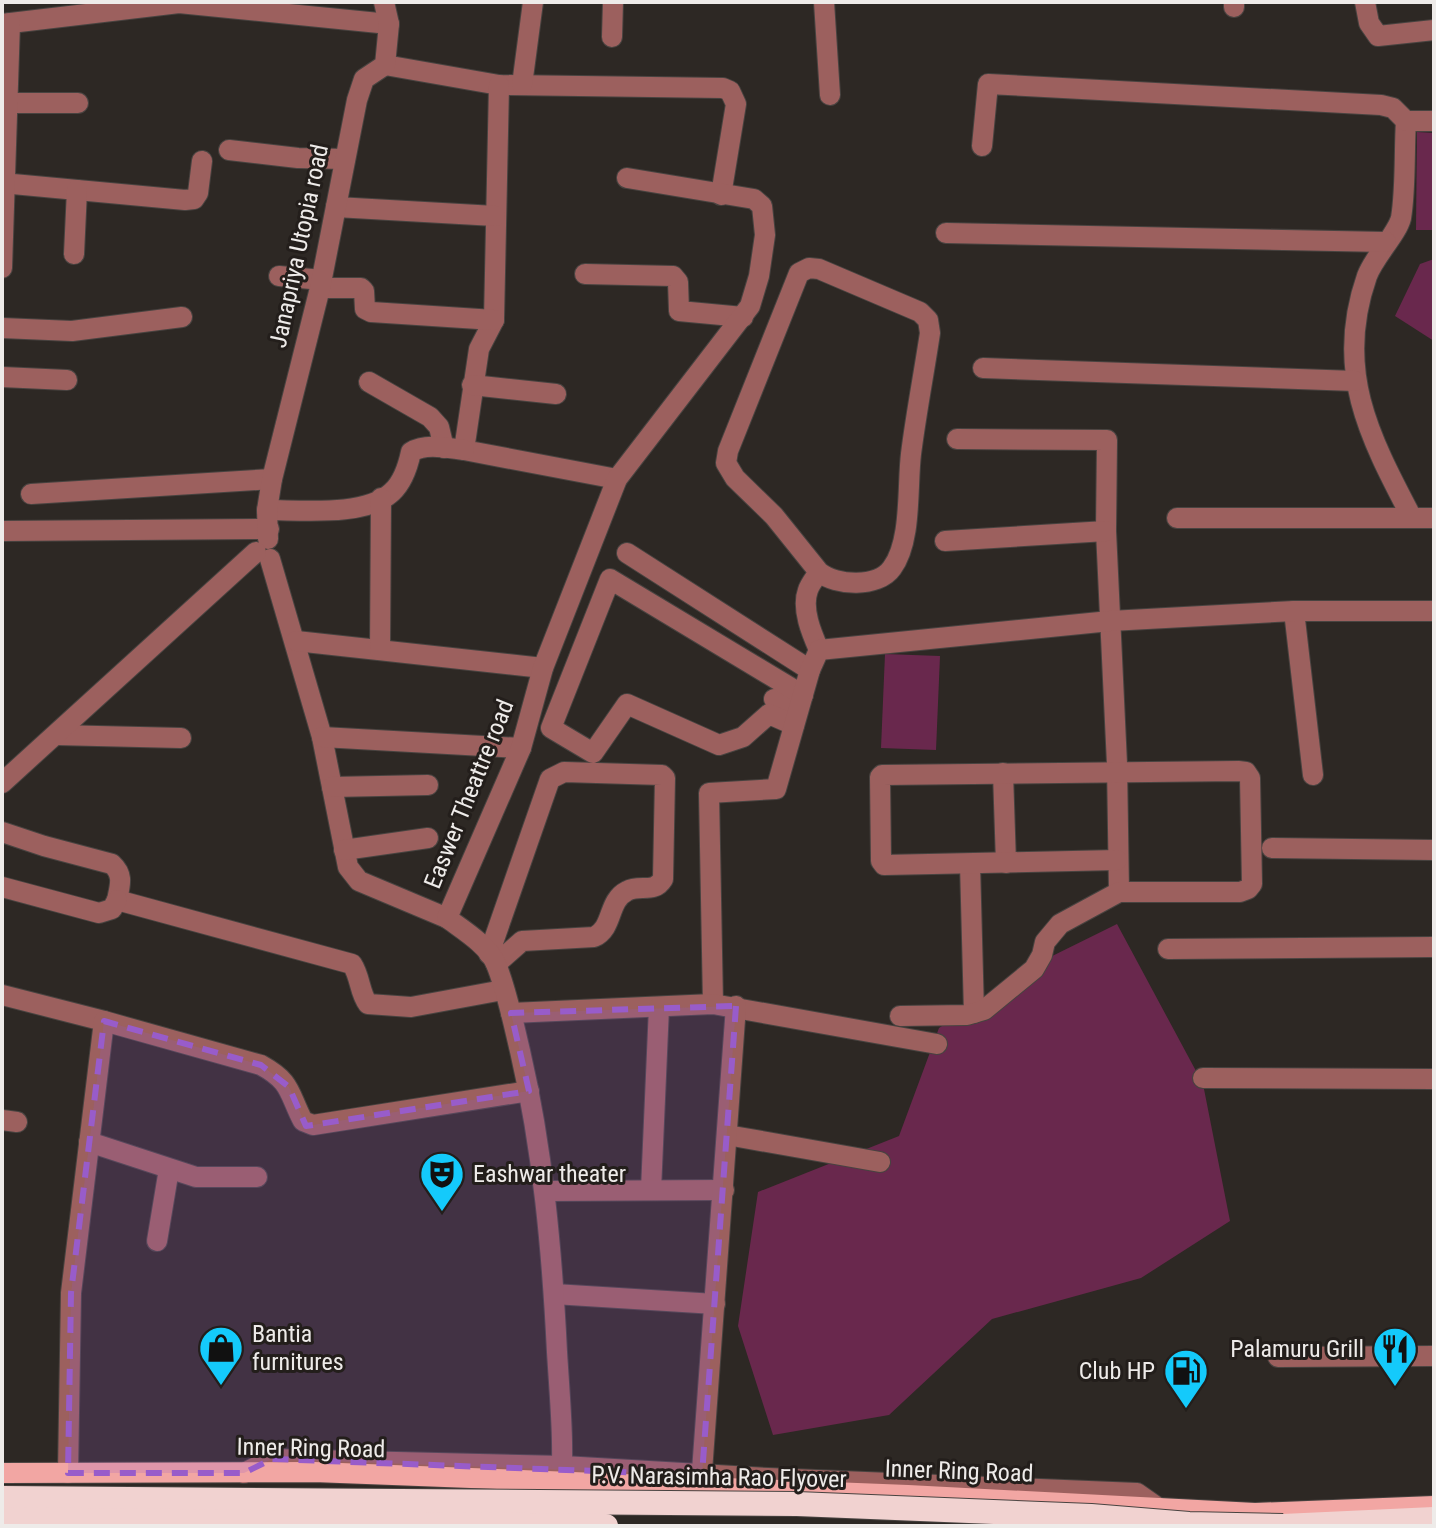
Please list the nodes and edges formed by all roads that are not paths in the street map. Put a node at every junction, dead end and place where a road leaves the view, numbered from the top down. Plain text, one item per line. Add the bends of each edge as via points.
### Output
1 (179, 2) edge
2 (384, 2) edge
3 (533, 2) edge
4 (613, 2) edge
5 (824, 2) edge
6 (1365, 2) edge
7 (6, 24) edge
8 (389, 24) junction
9 (1434, 30) edge
10 (612, 37) dead end
11 (385, 65) junction
12 (499, 85) junction
13 (522, 85) junction
14 (830, 95) dead end
15 (6, 103) junction
16 (78, 103) dead end
17 (1406, 121) junction
18 (1434, 121) edge
19 (982, 146) dead end
20 (229, 150) dead end
21 (345, 159) junction
22 (202, 161) dead end
23 (627, 178) dead end
24 (4, 183) edge
25 (77, 190) junction
26 (721, 195) junction
27 (336, 207) junction
28 (495, 216) junction
29 (946, 233) dead end
30 (1386, 242) junction
31 (74, 254) dead end
32 (2, 268) edge
33 (585, 274) dead end
34 (279, 276) dead end
35 (321, 284) junction
36 (182, 317) dead end
37 (743, 317) junction
38 (494, 320) junction
39 (2, 328) edge
40 (983, 368) dead end
41 (2, 377) edge
42 (67, 380) dead end
43 (1355, 381) junction
44 (369, 382) dead end
45 (472, 385) junction
46 (556, 394) dead end
47 (957, 439) dead end
48 (454, 449) junction
49 (272, 479) junction
50 (617, 479) junction
51 (31, 494) dead end
52 (381, 498) junction
53 (1177, 518) dead end
54 (1412, 518) junction
55 (1434, 518) edge
56 (2, 531) edge
57 (1106, 531) junction
58 (266, 538) junction
59 (945, 541) dead end
60 (627, 553) dead end
61 (819, 572) junction
62 (1294, 611) junction
63 (1434, 611) edge
64 (1110, 621) junction
65 (296, 641) junction
66 (380, 650) junction
67 (819, 650) junction
68 (543, 668) junction
69 (810, 670) junction
70 (775, 699) junction
71 (798, 710) junction
72 (56, 735) junction
73 (322, 737) junction
74 (181, 738) dead end
75 (521, 748) junction
76 (1117, 772) junction
77 (1003, 773) junction
78 (1313, 775) dead end
79 (2, 783) edge
80 (428, 785) dead end
81 (332, 787) junction
82 (2, 832) edge
83 (428, 838) dead end
84 (1272, 848) dead end
85 (344, 850) junction
86 (1434, 850) edge
87 (1117, 860) junction
88 (1006, 863) junction
89 (970, 864) junction
90 (2, 887) edge
91 (1119, 892) junction
92 (117, 900) junction
93 (447, 918) junction
94 (498, 932) junction
95 (1434, 947) edge
96 (513, 949) junction
97 (1168, 949) dead end
98 (492, 959) junction
99 (503, 990) junction
100 (2, 995) edge
101 (713, 1004) junction
102 (736, 1006) junction
103 (659, 1007) junction
104 (511, 1013) junction
105 (974, 1013) junction
106 (900, 1016) dead end
107 (104, 1021) junction
108 (937, 1044) dead end
109 (1203, 1078) dead end
110 (1434, 1079) edge
111 (529, 1091) junction
112 (727, 1135) junction
113 (89, 1142) junction
114 (880, 1162) dead end
115 (169, 1169) junction
116 (257, 1177) dead end
117 (651, 1190) junction
118 (724, 1190) junction
119 (545, 1191) junction
120 (157, 1241) dead end
121 (554, 1294) junction
122 (715, 1304) junction
123 (1434, 1356) edge
124 (1278, 1357) dead end
125 (2, 1473) edge
126 (68, 1473) junction
127 (562, 1475) junction
128 (701, 1481) junction
129 (2, 1498) edge
130 (1434, 1506) edge
131 (2, 1519) edge
132 (1434, 1519) edge
133 (558, 1526) edge
134 (606, 1526) edge

1 - 7 street
1 - 8 street
2 - 8 street
3 - 13 street
4 - 10 street
5 - 14 street
6 - 9 street via 1378,36
7 - 15 street
8 - 11 street
11 - 12 street
11 - 21 street, Janapriya Utopia road via 364,79
12 - 13 street
12 - 28 street
13 - 26 street via 730,91 736,104
15 - 16 street
15 - 24 street
17 - 18 street
17 - 19 street via 1381,105 988,84
17 - 30 street via 1400,220
20 - 21 street
21 - 27 street, Janapriya Utopia road
22 - 25 street via 194,199
23 - 26 street, Easwer Theattre road
24 - 25 street
24 - 32 street
25 - 31 street
26 - 37 street, Easwer Theattre road via 754,199 762,206 765,235 759,276
27 - 28 street
27 - 35 street, Janapriya Utopia road
28 - 38 street
29 - 30 street
30 - 43 street via 1362,292
33 - 37 street via 673,276 679,311
34 - 35 street
35 - 38 street via 361,288 365,309 371,312
35 - 49 street, Janapriya Utopia road
36 - 39 street via 72,331
37 - 50 street, Easwer Theattre road
38 - 45 street via 479,349
40 - 43 street
41 - 42 street
43 - 54 street via 1366,422
44 - 48 street via 430,417
45 - 46 street
45 - 48 street
47 - 57 street via 1107,440
48 - 50 street
48 - 52 street via 428,446 411,452 407,470
49 - 51 street
49 - 58 street, Janapriya Utopia road
50 - 68 street, Easwer Theattre road
52 - 58 street via 364,507 325,510
52 - 66 street
53 - 54 street
54 - 55 street
56 - 58 street
57 - 59 street
57 - 64 street
58 - 65 street
58 - 72 street
60 - 69 street
61 - 61 street via 827,579 852,582 877,580 892,569 904,537 930,333 920,312 809,268 799,273 726,463
61 - 67 street via 807,591 807,611
62 - 63 street
62 - 64 street
62 - 78 street
64 - 67 street
64 - 76 street
65 - 66 street
65 - 73 street
66 - 68 street
67 - 69 street
68 - 75 street, Easwer Theattre road
69 - 71 street
70 - 70 street via 610,579 551,728 593,753 627,704 719,745 743,737
70 - 71 street
70 - 71 street
71 - 101 street via 776,789 709,793
72 - 74 street
72 - 79 street
73 - 75 street
73 - 81 street
75 - 93 street, Easwer Theattre road
76 - 77 street
76 - 87 street
76 - 91 street via 1246,772 1252,884 1240,892
77 - 88 street
77 - 89 street via 880,777 884,865
80 - 81 street
81 - 85 street
82 - 92 street via 112,864 121,878
83 - 85 street
84 - 86 street
85 - 93 street via 359,881
87 - 88 street
87 - 91 street
88 - 89 street
89 - 105 street
90 - 92 street via 99,913 112,909
91 - 105 street via 1060,924 1034,969
92 - 99 street via 352,964 359,973 361,995 376,1006 411,1007
93 - 98 street, Easwer Theattre road
94 - 96 street
94 - 96 street via 550,779 564,772 665,778 660,885 624,893 606,929 594,937 522,941
94 - 98 street
95 - 97 street
96 - 98 street
98 - 99 street
99 - 104 street
100 - 107 street
101 - 102 street
101 - 103 street
102 - 108 street
102 - 112 street
103 - 104 street
103 - 117 street
104 - 111 street
105 - 106 street
107 - 111 street via 261,1065 289,1087 303,1121 313,1125
107 - 113 street
109 - 110 street
111 - 119 street
112 - 114 street
112 - 118 street
113 - 115 street
113 - 126 street via 71,1293
115 - 116 street via 196,1177
115 - 120 street
117 - 118 street
117 - 119 street
118 - 122 street
119 - 121 street
121 - 122 street
121 - 127 street
122 - 128 street
123 - 124 street
125 - 126 main road, Inner Ring Road
126 - 127 main road, Inner Ring Road
127 - 128 main road, Inner Ring Road
127 - 133 street
128 - 130 main road, Inner Ring Road via 1255,1513
129 - 132 highway, P.V. Narasimha Rao Flyover, bridge via 797,1504 1283,1526
131 - 134 highway, bridge

